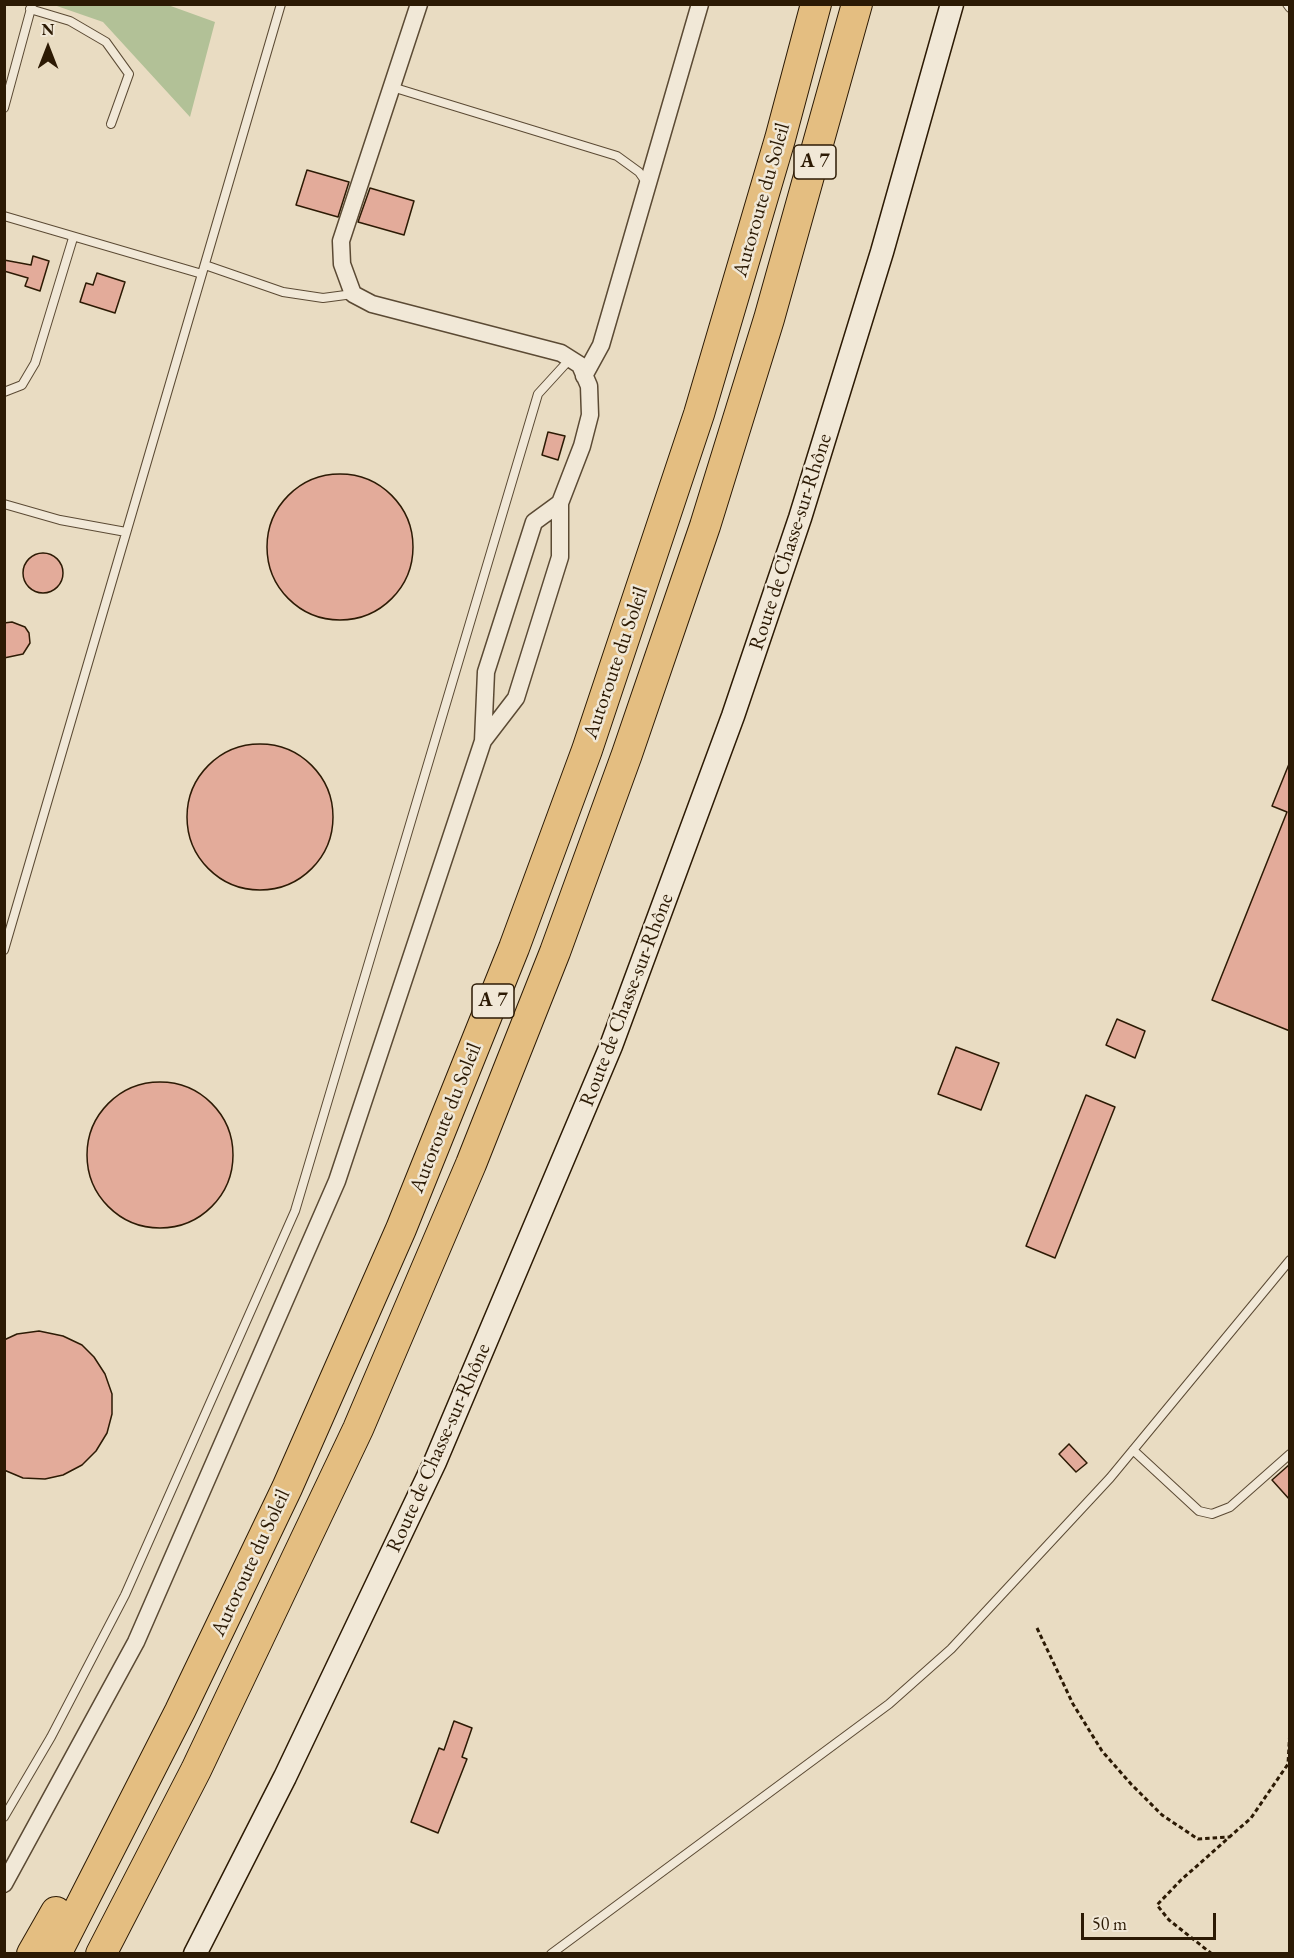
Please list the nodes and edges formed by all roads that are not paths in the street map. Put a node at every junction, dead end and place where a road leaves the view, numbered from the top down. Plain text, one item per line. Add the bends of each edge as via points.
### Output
1 (281, 4) edge
2 (419, 4) edge
3 (700, 4) edge
4 (816, 4) edge
5 (857, 4) edge
6 (952, 4) edge
7 (31, 7) edge
8 (392, 87) junction
9 (4, 108) edge
10 (111, 124) dead end
11 (648, 185) junction
12 (4, 216) edge
13 (73, 238) junction
14 (205, 265) junction
15 (202, 274) junction
16 (352, 294) junction
17 (570, 359) junction
18 (584, 376) junction
19 (4, 392) edge
20 (560, 503) junction
21 (4, 504) edge
22 (126, 532) junction
23 (483, 741) junction
24 (4, 950) edge
25 (1290, 1260) edge
26 (1133, 1450) junction
27 (1290, 1454) edge
28 (4, 1817) edge
29 (101, 1868) junction
30 (4, 1884) edge
31 (32, 1953) edge
32 (56, 1953) edge
33 (100, 1953) edge
34 (195, 1953) edge
35 (551, 1953) edge

1 - 14 lane
2 - 8 street
3 - 11 street
4 - 29 highway, Autoroute du Soleil / A 7 via 731,310 677,482 587,750 514,948 401,1229 301,1457
5 - 33 highway, Autoroute du Soleil / A 7 via 772,308 708,515 555,952 471,1164 353,1440 196,1770
6 - 34 main road, Route de Chasse-sur-Rhône via 882,252 793,540 733,716 611,1046 430,1472 285,1777
7 - 9 lane
7 - 10 lane via 70,21 106,42 129,74
8 - 11 lane via 617,156 639,172
8 - 16 street via 341,241 342,264
11 - 18 street via 601,345
12 - 13 lane
13 - 15 lane
13 - 19 lane via 35,363 22,385
14 - 15 lane
14 - 16 lane via 283,291 322,298
15 - 22 lane
16 - 17 street via 372,304 561,353
17 - 18 street via 580,365
17 - 28 lane via 538,394 295,1211 125,1595
18 - 20 street via 589,386 590,415
20 - 23 street via 560,557 516,698
20 - 23 street via 534,522 530,533 486,672
21 - 22 lane via 60,520
22 - 24 lane
23 - 30 street via 338,1180 136,1642
25 - 26 lane
26 - 27 lane via 1199,1511 1212,1514 1230,1507
26 - 35 lane via 951,1649 889,1704
29 - 31 highway via 63,1900
29 - 32 highway, Autoroute du Soleil / A 7

